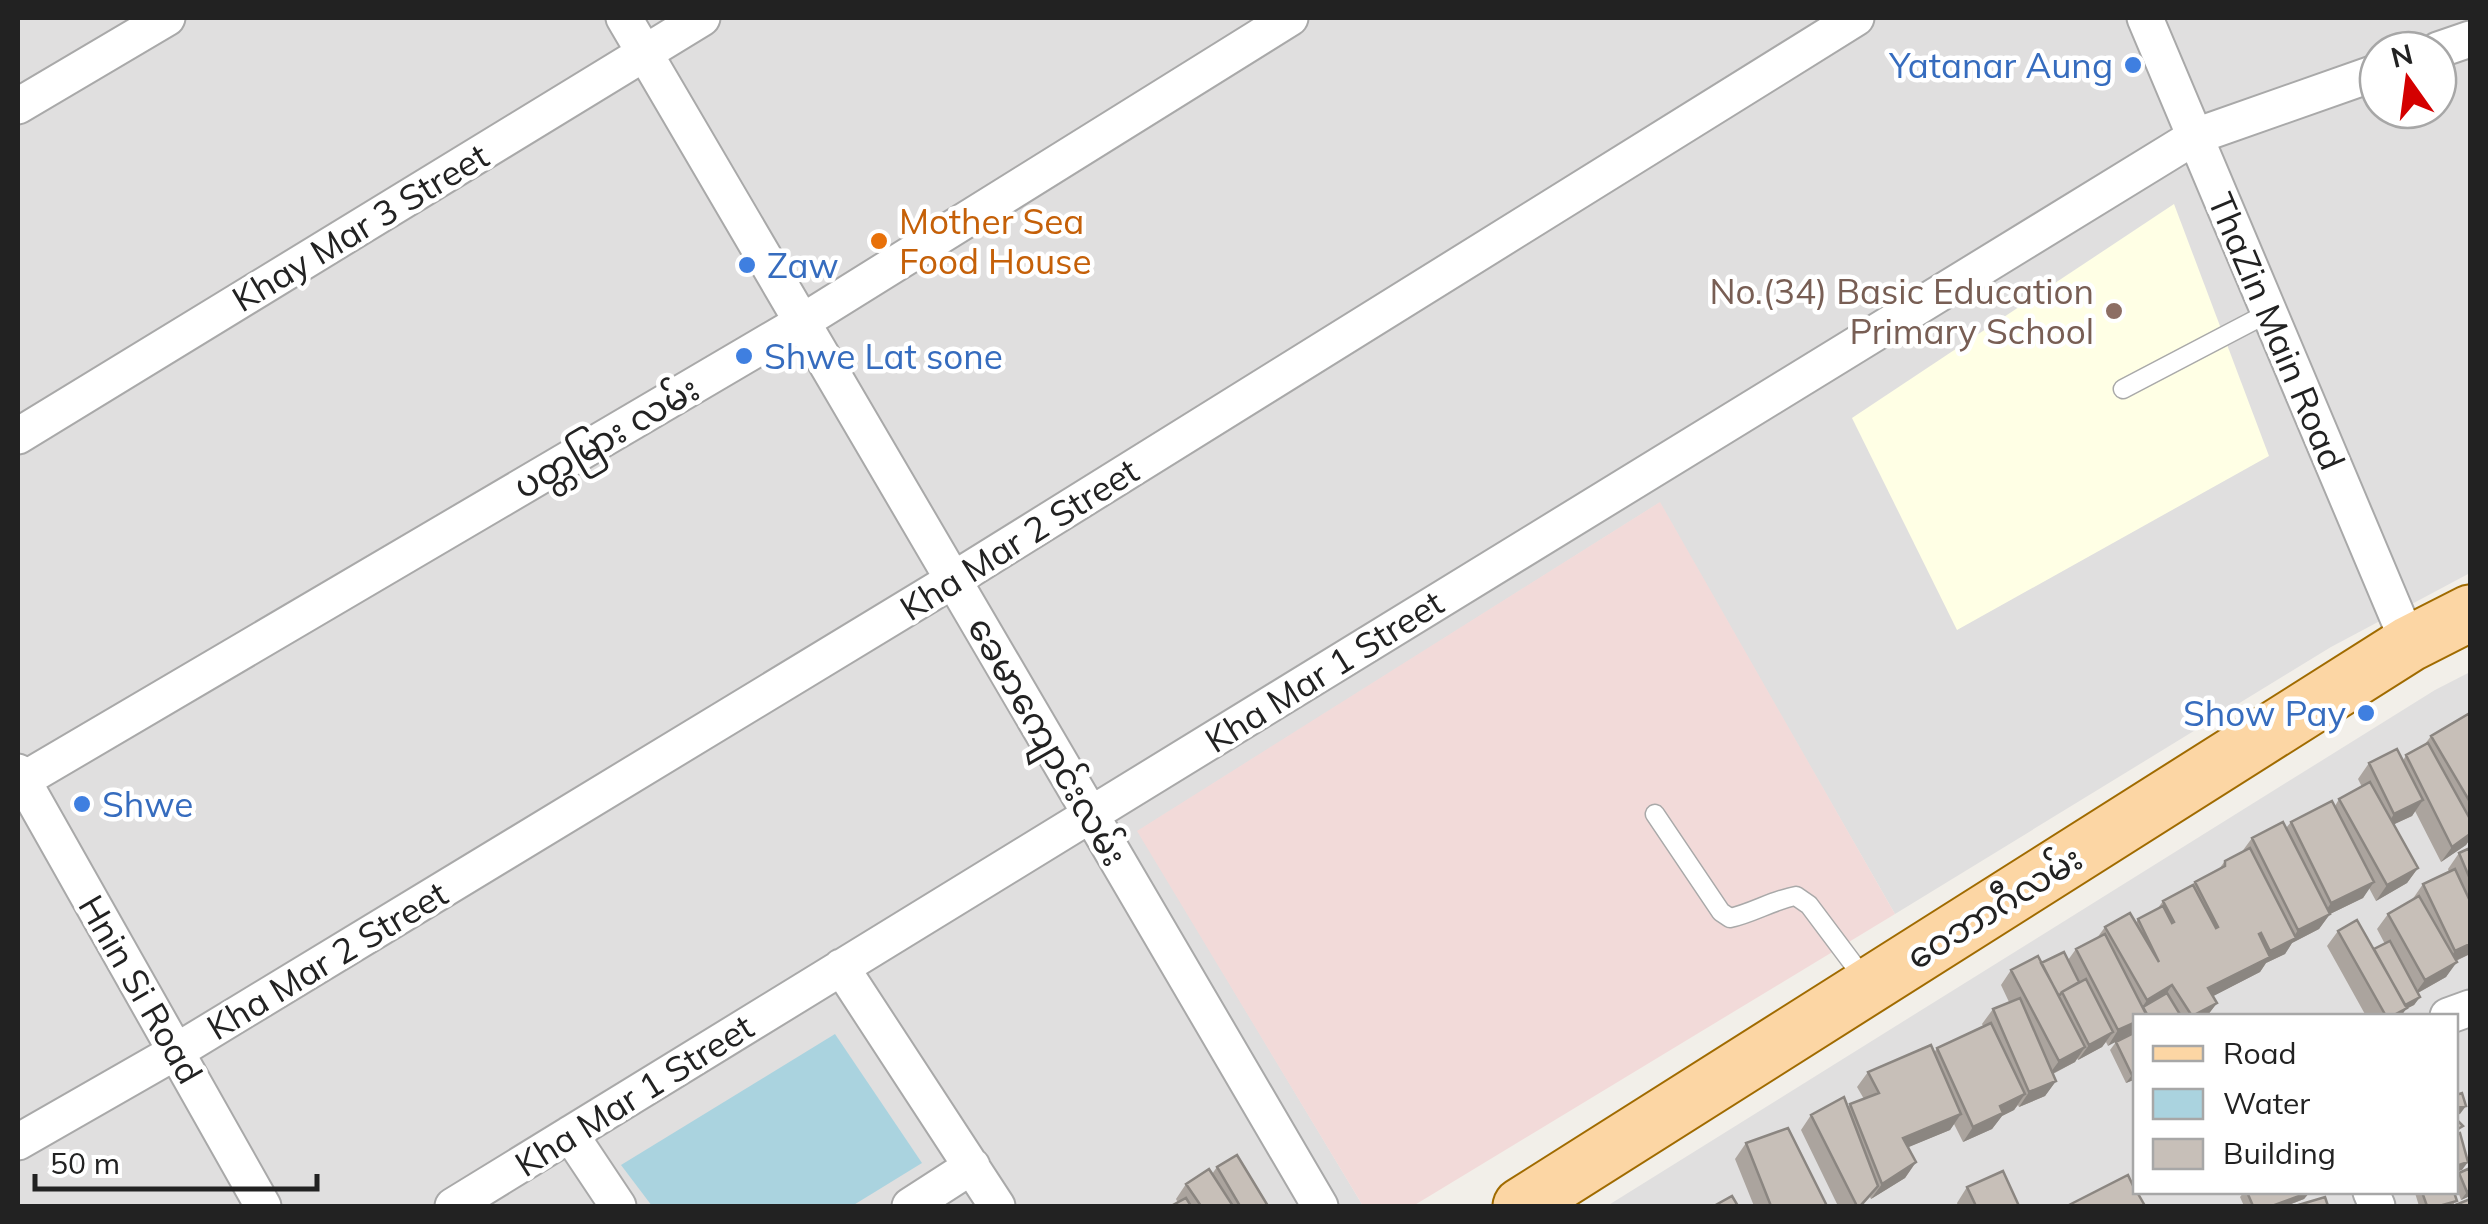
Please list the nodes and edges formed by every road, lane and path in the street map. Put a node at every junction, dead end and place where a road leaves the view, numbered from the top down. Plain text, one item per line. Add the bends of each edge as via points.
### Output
1 (167, 18) edge
2 (624, 18) edge
3 (702, 18) edge
4 (1290, 18) edge
5 (1856, 18) edge
6 (2145, 18) edge
7 (644, 53) junction
8 (2358, 79) edge
9 (18, 106) edge
10 (2196, 136) junction
11 (2270, 312) junction
12 (802, 322) junction
13 (2123, 390) dead end
14 (18, 436) edge
15 (954, 580) junction
16 (2470, 614) edge
17 (2409, 644) junction
18 (19, 779) edge
19 (1090, 814) junction
20 (1655, 814) dead end
21 (841, 967) junction
22 (1870, 986) junction
23 (177, 1051) junction
24 (570, 1134) junction
25 (18, 1142) edge
26 (972, 1166) junction
27 (263, 1206) edge
28 (454, 1206) edge
29 (618, 1206) edge
30 (910, 1206) edge
31 (997, 1206) edge
32 (1320, 1206) edge
33 (1520, 1206) edge

1 - 9 street
2 - 7 street, ခေမာကျောင်းလမ်း
3 - 7 street, Khay Mar 3 Street
4 - 12 street, ပတ္တမြား လမ်း
5 - 15 street, Kha Mar 2 Street
6 - 10 street, ThaZin Main Road
7 - 12 street, ခေမာကျောင်းလမ်း
7 - 14 street, Khay Mar 3 Street
8 - 10 street, Kha Mar 1 Street
10 - 11 street, ThaZin Main Road
10 - 19 street, Kha Mar 1 Street
11 - 13 lane
11 - 17 street, ThaZin Main Road
12 - 15 street, ခေမာကျောင်းလမ်း
12 - 18 street, ပတ္တမြား လမ်း
15 - 19 street, ခေမာကျောင်းလမ်း
15 - 23 street, Kha Mar 2 Street
16 - 17 main road, ဝေဘာဂီလမ်း
17 - 22 main road, ဝေဘာဂီလမ်း
18 - 23 street, Hnin Si Road
19 - 21 street, Kha Mar 1 Street
19 - 32 street, ခေမာကျောင်းလမ်း
20 - 22 lane via 1721,912 1743,916 1796,896
21 - 24 street, Kha Mar 1 Street
21 - 26 street
22 - 33 main road, ဝေဘာဂီလမ်း
23 - 25 street, Kha Mar 2 Street
23 - 27 street, Hnin Si Road
24 - 28 street, Kha Mar 1 Street
24 - 29 street
26 - 30 street
26 - 31 street

